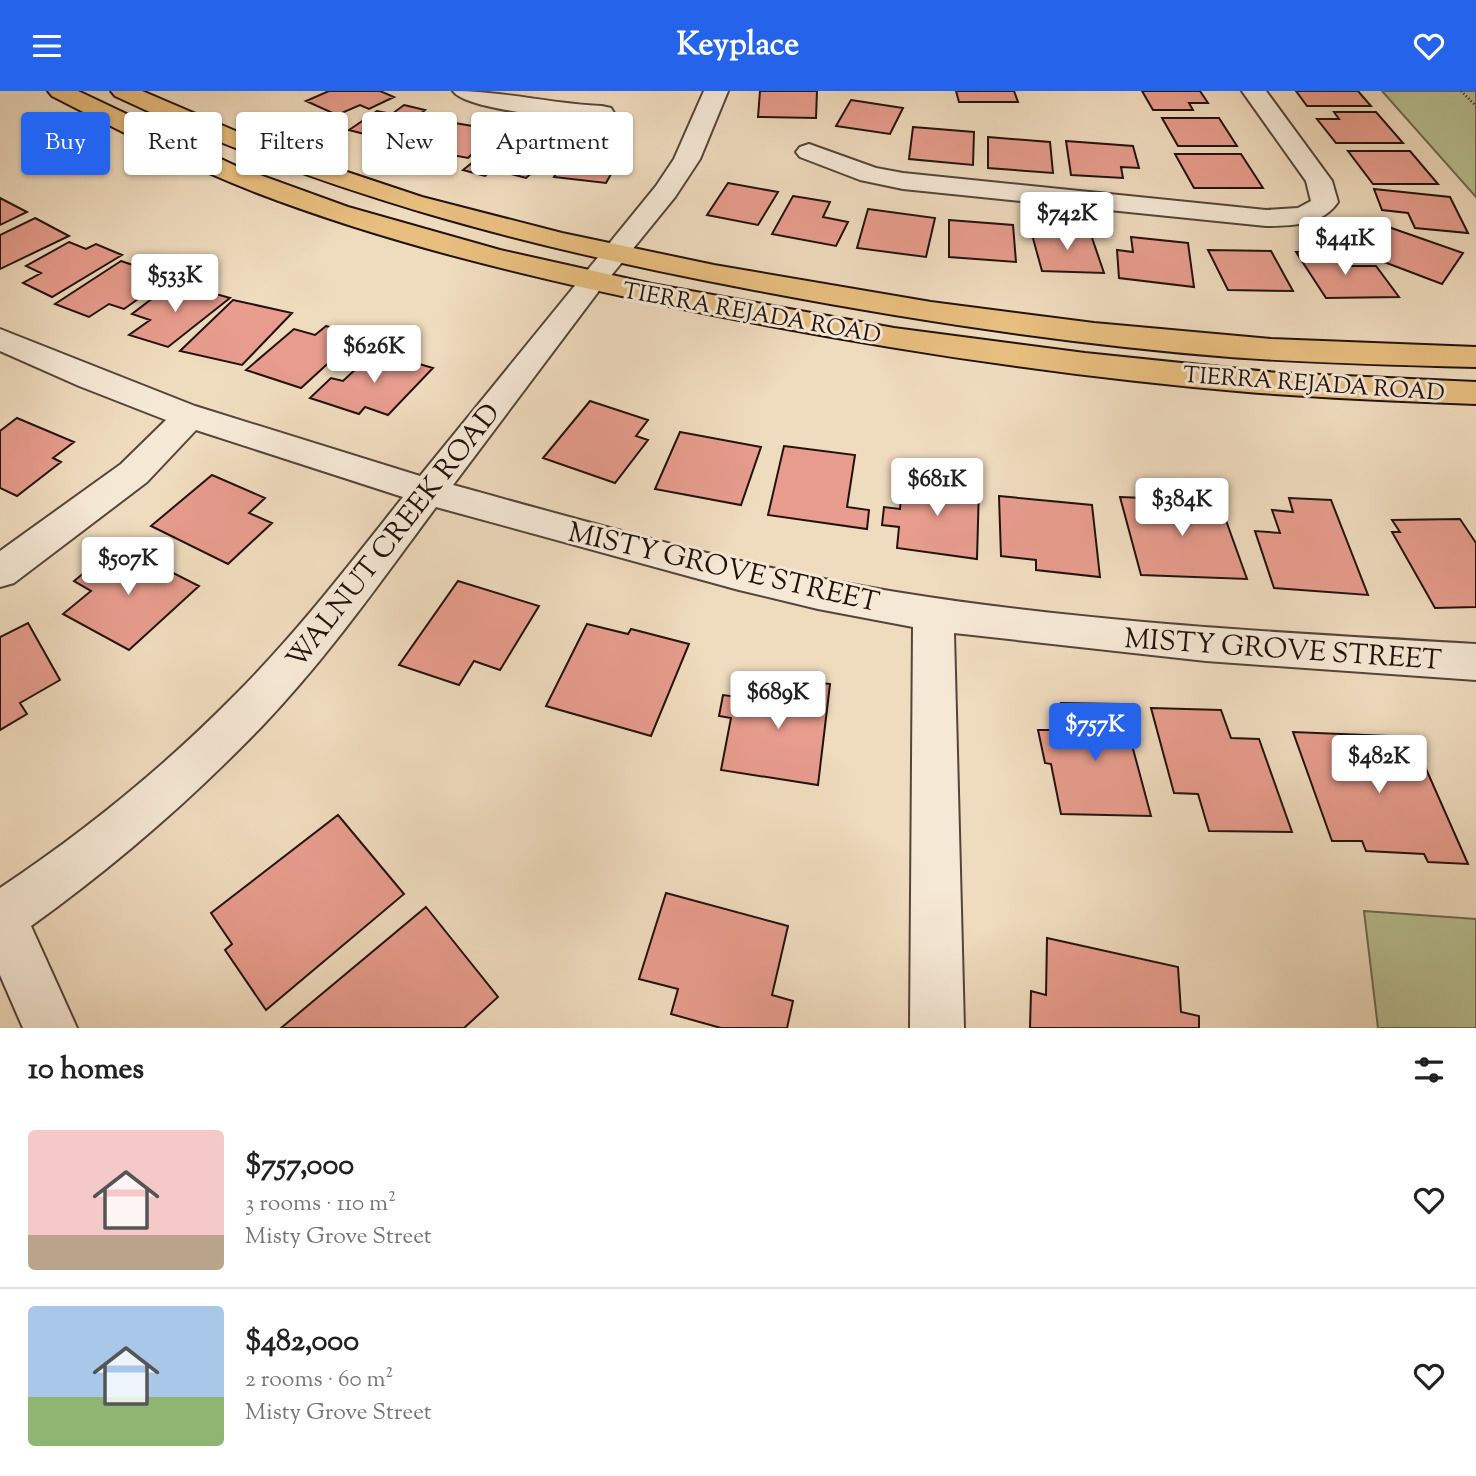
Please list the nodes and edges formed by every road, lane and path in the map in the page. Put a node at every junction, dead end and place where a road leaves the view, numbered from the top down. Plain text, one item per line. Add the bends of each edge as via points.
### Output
1 (60, 91) edge
2 (123, 91) edge
3 (465, 91) edge
4 (716, 91) edge
5 (1254, 91) edge
6 (1461, 91) edge
7 (1476, 106) edge
8 (582, 112) edge
9 (810, 152) dead end
10 (602, 268) junction
11 (0, 339) edge
12 (1476, 357) edge
13 (1476, 393) edge
14 (188, 417) junction
15 (427, 492) junction
16 (0, 572) edge
17 (933, 614) junction
18 (1476, 662) edge
19 (0, 918) edge
20 (50, 1028) edge
21 (937, 1028) edge

1 - 10 main road, TIERRA REJADA ROAD via 162,142 285,194 432,241
2 - 10 main road, TIERRA REJADA ROAD via 254,150
3 - 8 street via 508,105
4 - 10 street, WALNUT CREEK ROAD via 687,159
5 - 9 street via 1319,181 1325,202 1307,214 1287,218 1210,212 903,181
6 - 7 path
10 - 12 main road, TIERRA REJADA ROAD via 1151,339
10 - 13 main road, TIERRA REJADA ROAD via 820,327 1022,356 1215,379
10 - 15 street, WALNUT CREEK ROAD
11 - 14 street, MISTY GROVE STREET via 106,387
14 - 15 street, MISTY GROVE STREET
14 - 16 street via 134,473
15 - 17 street, MISTY GROVE STREET via 707,567
15 - 19 street, WALNUT CREEK ROAD via 322,628 250,709 172,785 75,866
17 - 18 street, MISTY GROVE STREET via 1195,644
17 - 21 street
19 - 20 street

